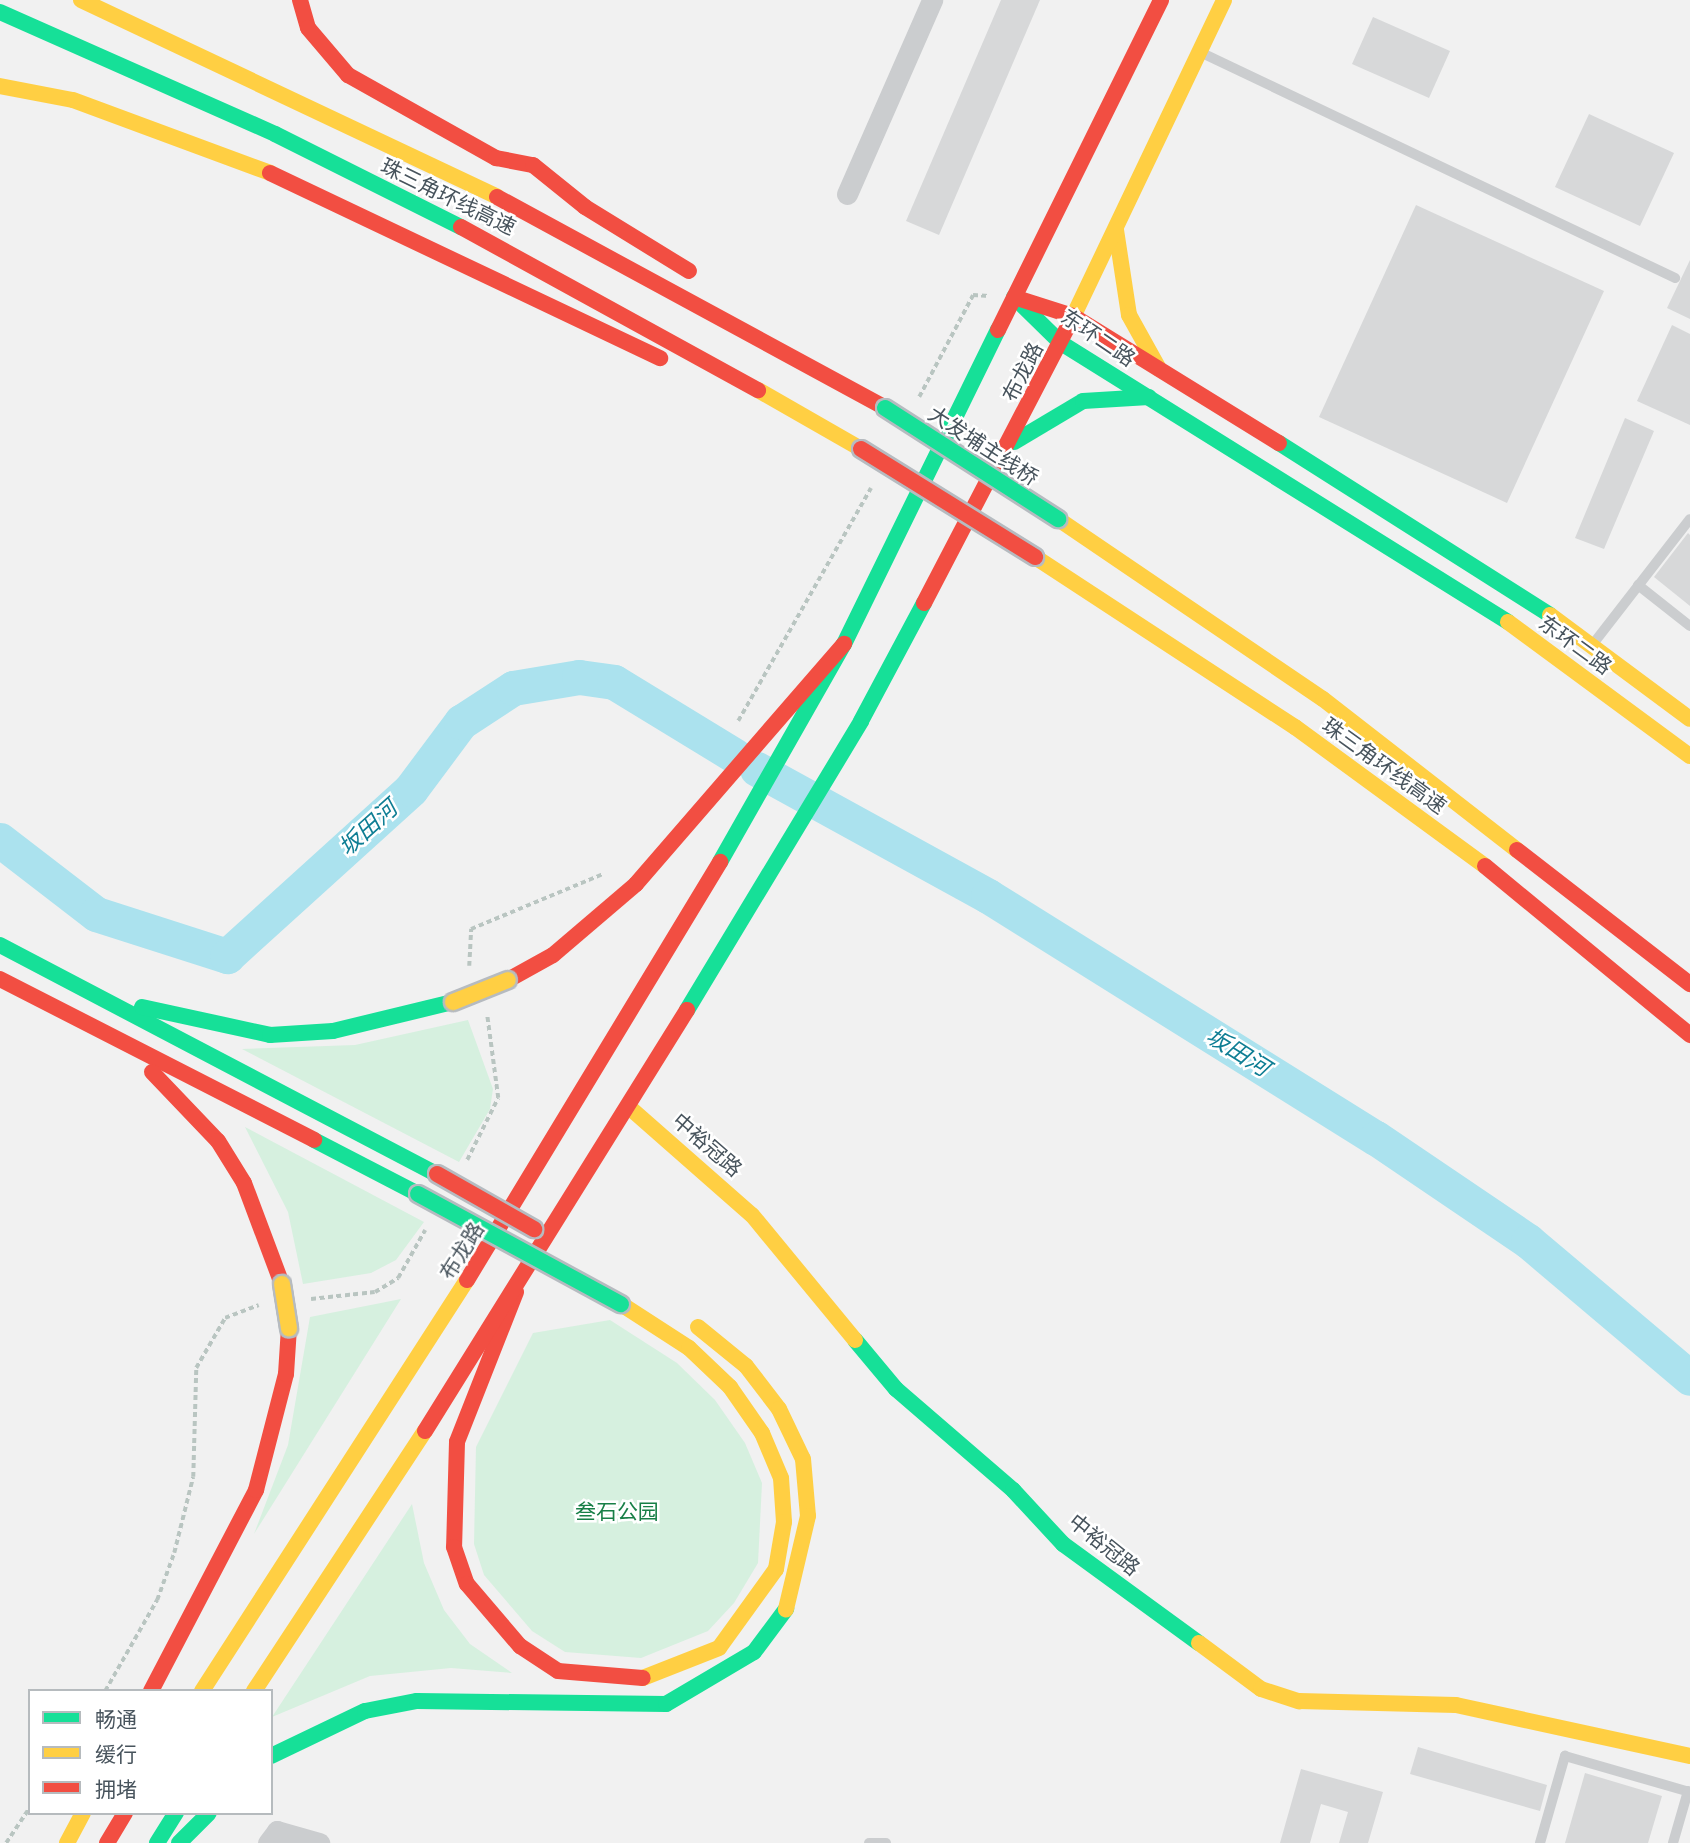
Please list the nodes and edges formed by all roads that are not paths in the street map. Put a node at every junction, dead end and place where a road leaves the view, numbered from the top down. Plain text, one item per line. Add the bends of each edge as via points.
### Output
1 (81, 0) edge
2 (300, 0) edge
3 (932, 0) edge
4 (1161, 0) edge
5 (1224, 0) edge
6 (0, 12) edge
7 (1200, 52) junction
8 (0, 86) edge
9 (847, 194) dead end
10 (1116, 230) junction
11 (1675, 278) dead end
12 (701, 279) dead end
13 (1014, 297) junction
14 (754, 316) dead end
15 (1073, 316) junction
16 (1060, 343) junction
17 (1159, 369) junction
18 (1149, 397) junction
19 (885, 408) junction
20 (798, 410) junction
21 (1008, 448) junction
22 (1058, 519) joint
23 (1690, 519) edge
24 (1638, 585) junction
25 (1690, 626) edge
26 (844, 643) junction
27 (1591, 646) junction
28 (1690, 719) edge
29 (1690, 756) edge
30 (0, 945) edge
31 (0, 979) edge
32 (1690, 984) edge
33 (86, 993) junction
34 (1690, 1035) edge
35 (123, 1046) junction
36 (629, 1108) junction
37 (566, 1246) dead end
38 (516, 1292) junction
39 (682, 1315) dead end
40 (152, 1689) edge
41 (203, 1689) edge
42 (255, 1689) edge
43 (273, 1755) edge
44 (1690, 1756) edge
45 (1689, 1791) edge
46 (82, 1815) edge
47 (124, 1815) edge
48 (175, 1815) edge
49 (207, 1815) edge
50 (67, 1843) edge
51 (107, 1843) edge
52 (157, 1843) edge
53 (179, 1843) edge
54 (268, 1843) edge
55 (319, 1843) edge
56 (869, 1843) edge
57 (886, 1843) edge
58 (1540, 1843) edge
59 (1673, 1843) edge

1 - 19 main road, 珠三角环线高速 via 339,118 606,252
2 - 12 main road via 308,29 348,75 496,158 533,165 585,207
3 - 9 street
4 - 13 main road, 布龙路
5 - 7 main road, 布龙路
6 - 20 main road, 珠三角环线高速 via 275,134 554,272
7 - 10 main road, 布龙路
7 - 11 lane
8 - 20 main road via 73,100 271,174 704,378
10 - 15 main road, 布龙路
10 - 17 main road via 1129,315
13 - 15 main road, 东环二路
13 - 16 main road, 东环二路
13 - 26 main road, 布龙路
14 - 19 main road
15 - 16 main road, 布龙路
15 - 17 main road, 东环二路
16 - 18 main road, 东环二路
16 - 21 main road, 布龙路
17 - 27 main road, 东环二路
18 - 21 main road via 1083,401 1056,412
18 - 29 main road, 东环二路 via 1525,633
19 - 22 main road, 大发埔主线桥, bridge
20 - 34 main road, 珠三角环线高速, bridge via 1035,557 1295,727 1488,868
21 - 36 main road, 布龙路 via 842,754
22 - 32 main road, 珠三角环线高速 via 1323,699
23 - 24 lane
24 - 25 lane
24 - 27 lane
26 - 33 main road, bridge via 636,884 553,955 508,980 453,1002 333,1031 270,1035
26 - 41 main road, 布龙路 via 561,1134
27 - 28 main road, 东环二路
30 - 33 main road
31 - 35 main road
33 - 37 main road, bridge via 437,1174
35 - 38 main road, bridge via 418,1194 621,1304 689,1348 730,1387 762,1433 781,1478 784,1522 776,1569 719,1648 645,1678 558,1671 497,1624 467,1584 454,1547 457,1442
35 - 40 main road, bridge via 218,1141 267,1229 289,1328 286,1374 256,1490
36 - 38 main road
36 - 44 main road, 中裕冠路 via 735,1198 896,1389 1013,1490 1063,1544 1261,1689 1299,1701 1456,1705
38 - 42 main road
39 - 43 main road via 746,1366 779,1409 803,1459 808,1517 800,1567 788,1606 754,1652 666,1704 418,1701 365,1711
45 - 58 lane via 1565,1756
45 - 59 lane
46 - 50 main road
47 - 51 main road
48 - 52 main road
49 - 53 main road
54 - 55 street via 277,1831
56 - 57 lane

